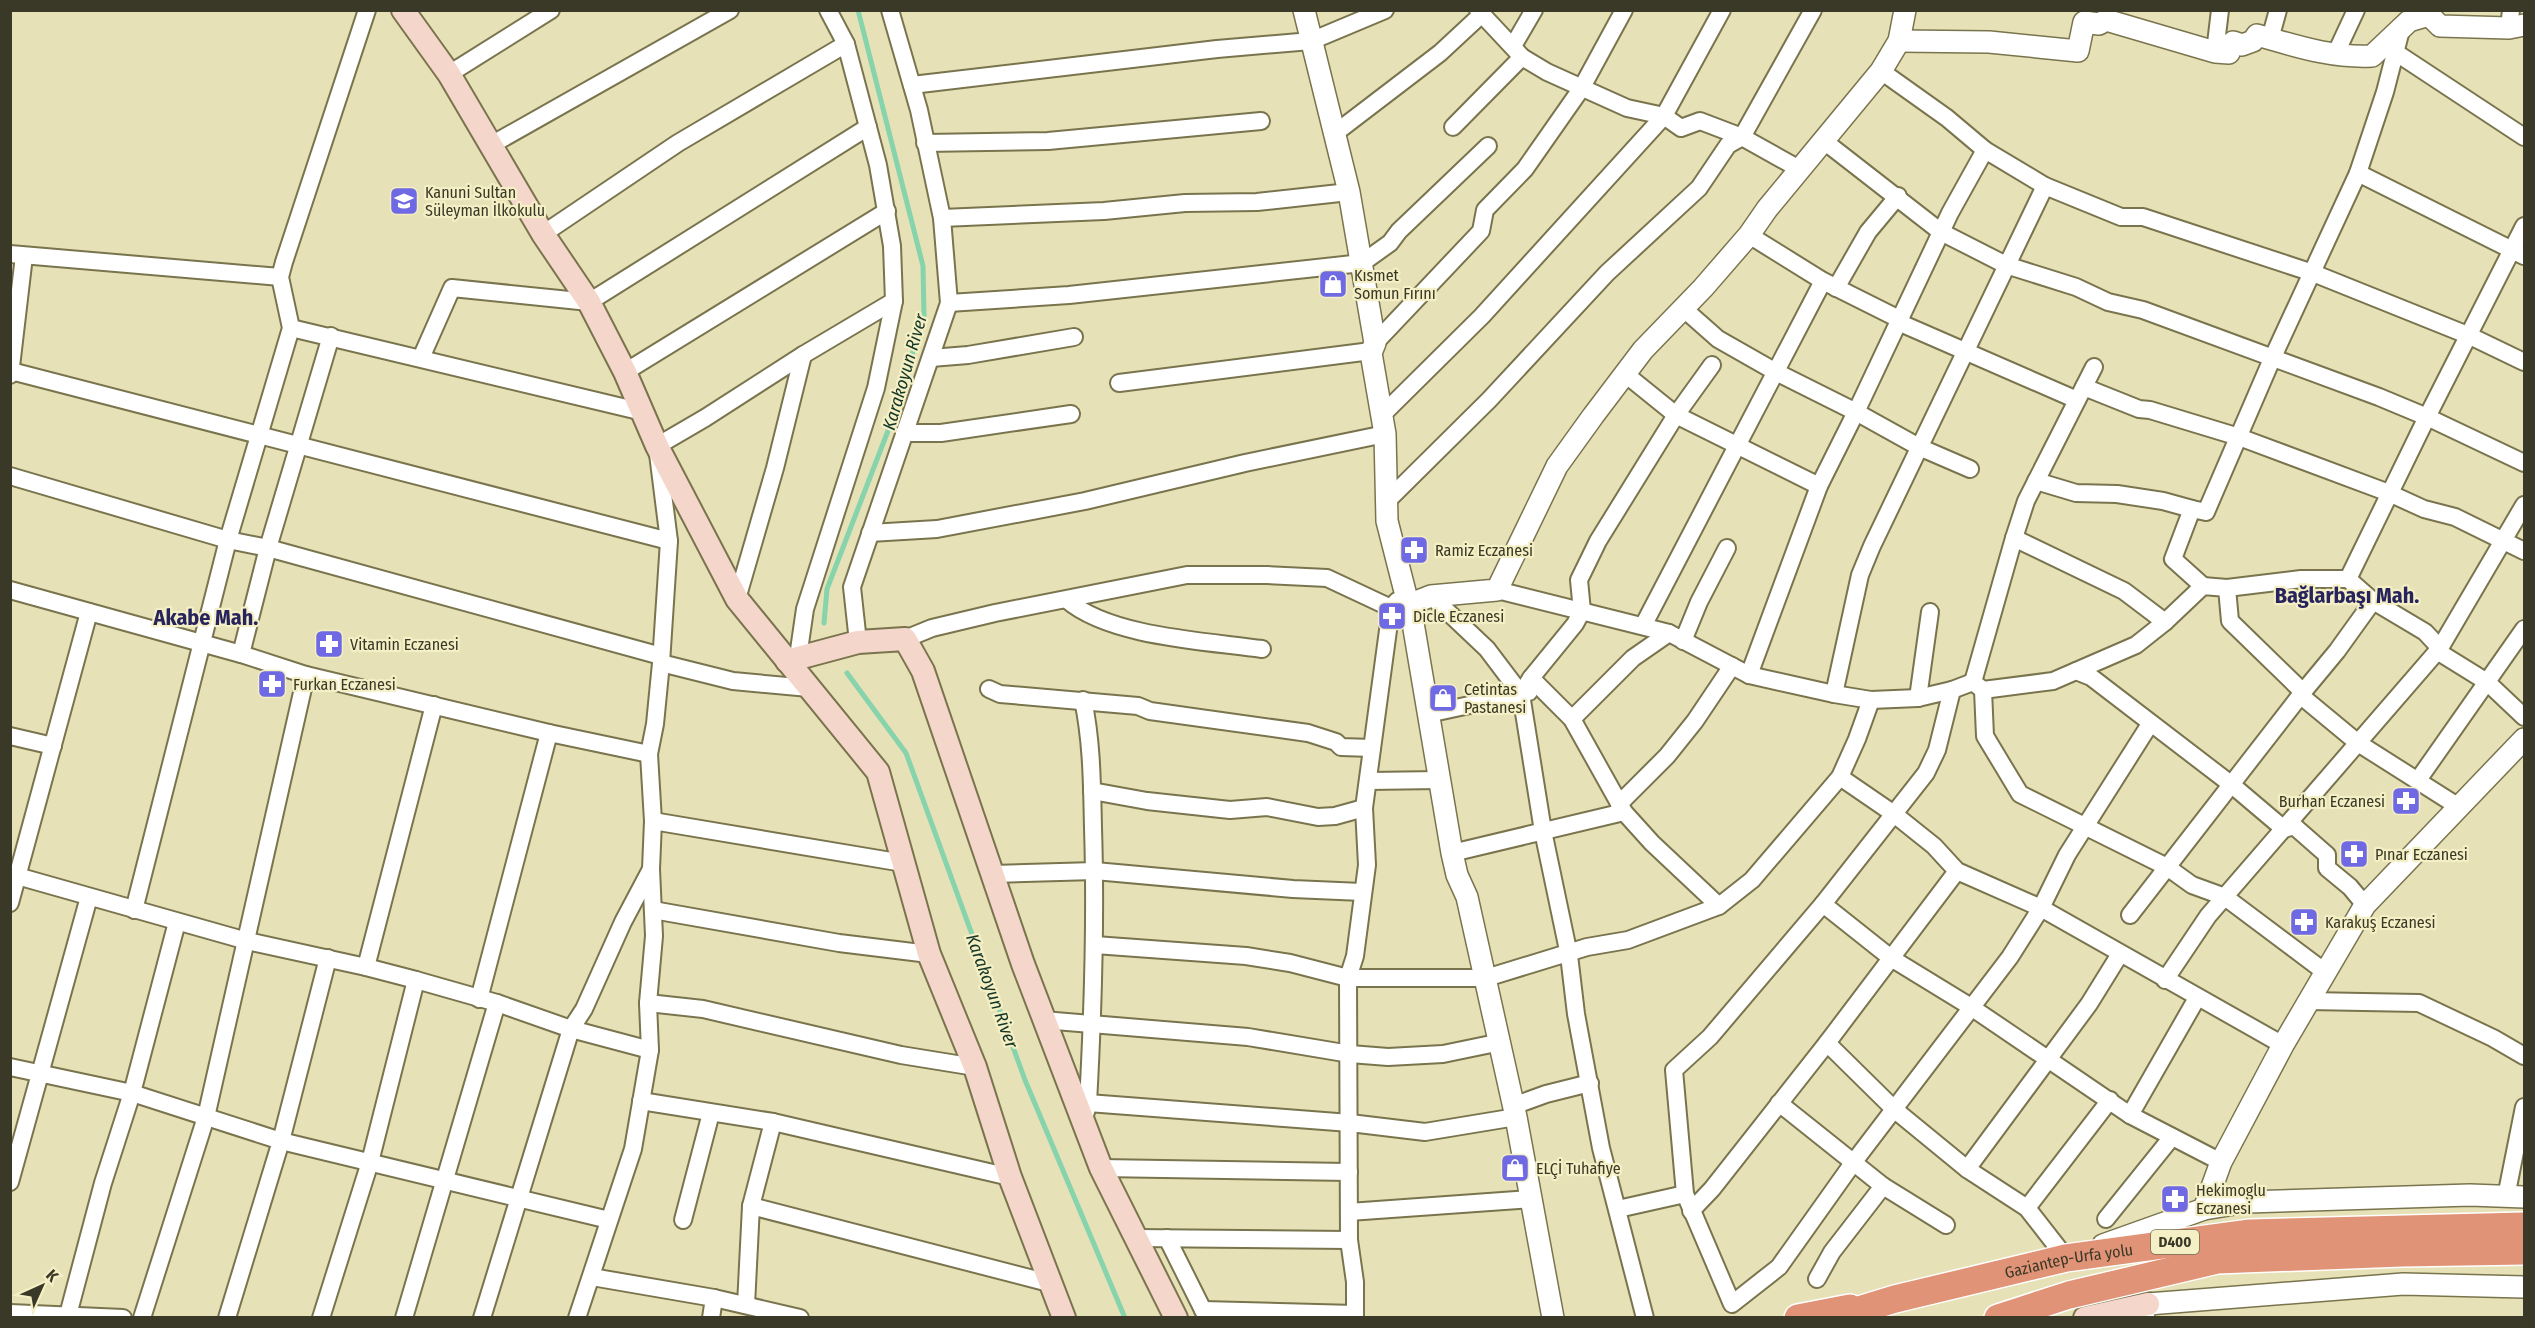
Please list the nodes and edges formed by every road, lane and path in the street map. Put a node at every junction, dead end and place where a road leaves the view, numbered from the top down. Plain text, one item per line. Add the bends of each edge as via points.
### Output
1 (367, 10) edge
2 (403, 10) edge
3 (552, 10) edge
4 (730, 10) edge
5 (828, 10) edge
6 (890, 10) edge
7 (1304, 10) edge
8 (1385, 10) edge
9 (1534, 10) edge
10 (1624, 10) edge
11 (1722, 10) edge
12 (1814, 10) edge
13 (1905, 10) edge
14 (2220, 10) edge
15 (2278, 10) edge
16 (2356, 10) edge
17 (1480, 12) edge
18 (2433, 13) edge
19 (2102, 17) edge
20 (2515, 21) edge
21 (2401, 30) junction
22 (2270, 39) junction
23 (1311, 41) junction
24 (1899, 41) junction
25 (846, 44) junction
26 (1517, 52) junction
27 (2215, 52) junction
28 (2395, 52) junction
29 (2334, 55) junction
30 (1881, 71) junction
31 (450, 74) junction
32 (912, 85) junction
33 (1581, 89) junction
34 (1664, 116) junction
35 (1261, 121) dead end
36 (868, 127) junction
37 (1453, 127) dead end
38 (1334, 134) junction
39 (1742, 137) junction
40 (2524, 137) edge
41 (1824, 141) junction
42 (925, 143) junction
43 (491, 145) junction
44 (1488, 146) dead end
45 (1985, 150) junction
46 (1801, 170) junction
47 (2358, 173) junction
48 (2045, 186) junction
49 (1349, 192) junction
50 (1898, 196) junction
51 (887, 211) junction
52 (942, 218) junction
53 (2524, 226) edge
54 (1941, 232) junction
55 (543, 234) junction
56 (1749, 235) junction
57 (2518, 253) edge
58 (17, 255) edge
59 (1362, 263) junction
60 (2006, 265) junction
61 (2313, 273) junction
62 (280, 277) junction
63 (1830, 285) junction
64 (894, 301) junction
65 (589, 302) junction
66 (948, 303) junction
67 (1684, 309) junction
68 (1899, 320) junction
69 (291, 328) junction
70 (331, 336) junction
71 (2470, 336) junction
72 (1074, 337) dead end
73 (1373, 347) junction
74 (1965, 352) junction
75 (803, 355) junction
76 (421, 358) junction
77 (931, 358) junction
78 (2272, 358) junction
79 (2524, 362) edge
80 (1712, 365) dead end
81 (2094, 367) dead end
82 (625, 372) junction
83 (1776, 372) junction
84 (11, 373) edge
85 (1624, 373) junction
86 (1119, 383) dead end
87 (2080, 393) junction
88 (643, 412) junction
89 (1857, 412) junction
90 (1071, 414) dead end
91 (1676, 416) junction
92 (2427, 417) junction
93 (1383, 425) junction
94 (904, 433) junction
95 (259, 436) junction
96 (2239, 437) junction
97 (298, 444) junction
98 (657, 446) junction
99 (1737, 447) junction
100 (1919, 447) junction
101 (2524, 463) edge
102 (1970, 469) dead end
103 (10, 476) edge
104 (2036, 481) junction
105 (1819, 486) junction
106 (2390, 493) junction
107 (1385, 503) junction
108 (2524, 505) edge
109 (2192, 509) junction
110 (870, 533) junction
111 (2014, 537) junction
112 (2503, 538) junction
113 (228, 540) junction
114 (669, 541) junction
115 (268, 548) junction
116 (1726, 548) dead end
117 (2524, 551) edge
118 (2348, 579) junction
119 (2203, 586) junction
120 (2228, 588) junction
121 (10, 590) edge
122 (1497, 590) junction
123 (1431, 596) junction
124 (737, 599) junction
125 (1067, 600) junction
126 (1401, 602) junction
127 (2373, 602) junction
128 (1582, 611) junction
129 (89, 612) junction
130 (1930, 612) dead end
131 (2165, 622) junction
132 (1643, 626) junction
133 (2524, 629) edge
134 (1676, 637) junction
135 (905, 639) junction
136 (858, 642) junction
137 (201, 644) junction
138 (1262, 649) dead end
139 (2439, 650) junction
140 (241, 654) junction
141 (793, 659) junction
142 (661, 660) junction
143 (1732, 666) junction
144 (2076, 671) junction
145 (306, 675) junction
146 (1749, 675) junction
147 (2487, 682) junction
148 (1536, 683) junction
149 (1978, 686) junction
150 (809, 688) junction
151 (989, 689) dead end
152 (1952, 690) junction
153 (2302, 693) junction
154 (1521, 694) junction
155 (1834, 694) junction
156 (1918, 698) junction
157 (1083, 700) junction
158 (1871, 700) junction
159 (434, 705) junction
160 (1428, 714) junction
161 (2524, 717) edge
162 (1572, 719) junction
163 (2150, 724) junction
164 (549, 733) junction
165 (10, 736) edge
166 (2524, 740) edge
167 (2358, 742) junction
168 (53, 746) junction
169 (1372, 748) junction
170 (649, 754) junction
171 (1840, 777) junction
172 (1440, 780) junction
173 (2418, 780) junction
174 (1368, 781) junction
175 (2232, 785) junction
176 (1092, 791) junction
177 (2459, 807) junction
178 (1364, 808) junction
179 (1622, 808) junction
180 (1894, 814) junction
181 (653, 821) junction
182 (2087, 825) junction
183 (2284, 829) junction
184 (1543, 831) junction
185 (1452, 853) junction
186 (903, 863) junction
187 (2167, 867) junction
188 (651, 869) junction
189 (1957, 871) junction
190 (1095, 872) junction
191 (993, 874) junction
192 (14, 875) edge
193 (1362, 892) junction
194 (89, 897) junction
195 (2225, 897) junction
196 (10, 903) edge
197 (1823, 904) junction
198 (2365, 904) junction
199 (1719, 906) junction
200 (2041, 908) junction
201 (134, 910) junction
202 (653, 910) junction
203 (2130, 915) dead end
204 (177, 922) junction
205 (247, 941) junction
206 (1095, 945) junction
207 (928, 954) junction
208 (2120, 954) junction
209 (1569, 955) junction
210 (328, 958) junction
211 (1891, 958) junction
212 (366, 967) junction
213 (2325, 972) junction
214 (1348, 978) junction
215 (1486, 978) junction
216 (416, 980) junction
217 (2165, 980) junction
218 (2198, 998) junction
219 (479, 999) junction
220 (2308, 1001) junction
221 (648, 1003) junction
222 (497, 1004) junction
223 (1971, 1007) junction
224 (1043, 1020) junction
225 (1092, 1024) junction
226 (571, 1029) junction
227 (1501, 1042) junction
228 (1827, 1043) junction
229 (2283, 1045) junction
230 (650, 1050) junction
231 (1350, 1053) junction
232 (2524, 1056) edge
233 (2048, 1059) junction
234 (10, 1067) edge
235 (975, 1067) junction
236 (41, 1075) junction
237 (1590, 1083) junction
238 (132, 1093) junction
239 (2110, 1100) junction
240 (641, 1101) junction
241 (1779, 1103) junction
242 (2524, 1107) edge
243 (1894, 1110) junction
244 (1515, 1111) junction
245 (1086, 1112) junction
246 (711, 1113) junction
247 (2130, 1115) junction
248 (206, 1117) junction
249 (773, 1122) junction
250 (1350, 1124) junction
251 (2172, 1137) junction
252 (281, 1141) junction
253 (370, 1162) junction
254 (2221, 1162) junction
255 (1853, 1163) junction
256 (1101, 1168) junction
257 (1967, 1169) junction
258 (1349, 1172) junction
259 (1010, 1177) junction
260 (446, 1181) junction
261 (10, 1182) edge
262 (1882, 1186) junction
263 (1684, 1194) junction
264 (2515, 1197) edge
265 (520, 1198) junction
266 (1531, 1199) junction
267 (751, 1206) junction
268 (2027, 1208) junction
269 (1618, 1209) junction
270 (2204, 1209) junction
271 (1691, 1211) junction
272 (1349, 1212) junction
273 (2106, 1219) dead end
274 (609, 1220) junction
275 (683, 1220) dead end
276 (1946, 1225) dead end
277 (2524, 1226) edge
278 (1135, 1238) junction
279 (1167, 1238) junction
280 (1349, 1240) junction
281 (2524, 1251) edge
282 (2066, 1258) junction
283 (592, 1276) junction
284 (1817, 1279) dead end
285 (1049, 1283) junction
286 (2524, 1287) edge
287 (714, 1298) junction
288 (1895, 1299) junction
289 (746, 1305) junction
290 (2145, 1311) edge
291 (10, 1314) edge
292 (1205, 1314) edge
293 (68, 1315) junction
294 (28, 1316) edge
295 (1355, 1316) edge
296 (110, 1317) edge
297 (123, 1317) edge
298 (142, 1317) edge
299 (227, 1317) edge
300 (321, 1317) edge
301 (404, 1317) edge
302 (482, 1317) edge
303 (577, 1317) edge
304 (711, 1317) edge
305 (800, 1317) edge
306 (1064, 1317) edge
307 (1176, 1317) edge
308 (1553, 1317) edge
309 (1645, 1317) edge
310 (1798, 1317) edge
311 (1833, 1317) edge
312 (1998, 1317) edge
313 (2085, 1317) edge

1 - 62 street
2 - 31 main road
3 - 31 street
4 - 43 street
5 - 25 street
6 - 32 street
7 - 23 street
8 - 23 street
9 - 26 street
10 - 33 street
11 - 34 street
12 - 39 street
13 - 24 street
14 - 27 street
15 - 22 street
16 - 29 street
17 - 26 street
17 - 38 street via 1440,53
18 - 20 street via 2440,26
18 - 21 street via 2409,21
19 - 24 street via 2084,22 2078,51 1989,42
19 - 27 street
21 - 28 street
21 - 29 street via 2372,56
22 - 27 street via 2258,35 2242,45 2233,42 2229,53
22 - 29 street
23 - 32 street
23 - 38 street
24 - 30 street
25 - 36 street
25 - 55 street via 678,143
26 - 33 street
26 - 37 street
28 - 40 street
28 - 47 street
30 - 41 street
30 - 45 street
31 - 43 main road
32 - 42 street
33 - 34 street via 1627,108
33 - 73 street via 1524,169 1485,210 1481,231
34 - 39 street via 1681,128 1700,121
34 - 93 street
35 - 42 street via 1048,141
36 - 51 street
36 - 65 street
38 - 49 street
39 - 46 street
39 - 107 street via 1728,145 1699,188 1607,273
41 - 46 street
41 - 50 street
42 - 52 street
43 - 55 main road
44 - 59 street via 1390,243
45 - 48 street
45 - 54 street
46 - 56 street
47 - 57 street
47 - 61 street
48 - 60 street
48 - 61 street via 2121,217 2143,217
49 - 52 street via 1257,202
49 - 59 street
50 - 54 street
50 - 63 street
51 - 64 street
51 - 82 street
52 - 66 street
53 - 57 street
54 - 60 street
54 - 68 street
55 - 65 main road
56 - 63 street
56 - 67 street
57 - 71 street
58 - 62 street
58 - 84 street
59 - 66 street via 1069,295
59 - 73 street
60 - 74 street
60 - 78 street
61 - 71 street
61 - 78 street
62 - 69 street
63 - 68 street
63 - 83 street
64 - 75 street
64 - 141 street via 876,388 805,609
65 - 76 street via 452,288
65 - 82 main road
66 - 77 street
67 - 83 street via 1718,339
67 - 85 street
68 - 74 street
68 - 89 street
69 - 70 street
69 - 95 street
70 - 76 street
70 - 97 street
71 - 79 street
71 - 92 street
72 - 77 street via 968,356
73 - 86 street
73 - 93 street
74 - 87 street
74 - 100 street
75 - 98 street
75 - 124 street
76 - 88 street
77 - 94 street
78 - 92 street
78 - 96 street
80 - 91 street
81 - 87 street
82 - 88 main road
83 - 89 street
83 - 99 street
84 - 95 street
85 - 91 street
85 - 122 street via 1557,466
87 - 96 street
87 - 104 street
88 - 98 main road
89 - 100 street
89 - 105 street
90 - 94 street via 941,433
91 - 99 street
91 - 128 street via 1598,541 1579,580
92 - 101 street
92 - 106 street
93 - 107 street
93 - 110 street via 1085,501 937,529
94 - 110 street
95 - 97 street
95 - 113 street
96 - 106 street
96 - 109 street via 2206,512
97 - 114 street
97 - 115 street
98 - 114 street
98 - 124 main road
99 - 105 street
99 - 132 street
100 - 102 street
100 - 155 street via 1860,575
103 - 113 street
104 - 109 street via 2076,493 2117,494
104 - 111 street
105 - 146 street
106 - 112 street
106 - 118 street
107 - 126 street
108 - 112 street
109 - 119 street via 2173,560
110 - 136 street via 852,587
111 - 131 street via 2124,591
111 - 149 street
112 - 117 street
112 - 139 street
113 - 115 street
113 - 137 street
114 - 142 street
115 - 140 street
115 - 142 street
116 - 134 street
118 - 120 street via 2301,579
118 - 127 street
119 - 120 street
119 - 131 street
120 - 153 street via 2230,621
121 - 129 street
122 - 123 street
122 - 128 street
123 - 126 street
123 - 154 street via 1487,649
124 - 141 main road
125 - 126 street via 1187,575 1267,575 1327,578
125 - 135 street via 942,626
125 - 138 street via 1080,611 1139,632
126 - 160 street
126 - 169 street
127 - 139 street via 2425,632
127 - 153 street
128 - 132 street
128 - 148 street
129 - 137 street
129 - 168 street
130 - 156 street
131 - 144 street via 2136,645
132 - 134 street
133 - 147 street
134 - 143 street
134 - 162 street via 1633,658
135 - 136 main road
135 - 191 main road via 923,671
136 - 141 main road
137 - 140 street
137 - 201 street
139 - 147 street
139 - 167 street
140 - 145 street
141 - 150 main road
142 - 150 street via 733,681
142 - 170 street
143 - 146 street
143 - 179 street via 1695,721
144 - 149 street via 2053,681
144 - 163 street via 2091,677
145 - 159 street
145 - 205 street
146 - 155 street
147 - 161 street
147 - 173 street
148 - 154 street
148 - 162 street
149 - 152 street
149 - 182 street via 1985,736 2020,794
150 - 186 main road via 878,772
151 - 157 street via 1000,694
152 - 156 street
152 - 180 street via 1937,750 1926,773
153 - 167 street
153 - 175 street
154 - 160 street
154 - 184 street
155 - 158 street
156 - 158 street
157 - 169 street via 1308,733 1341,747
157 - 176 street via 1091,749
158 - 171 street
159 - 164 street
159 - 212 street
160 - 172 street
162 - 179 street
163 - 175 street
163 - 182 street
164 - 170 street
164 - 219 street
165 - 168 street
166 - 177 street
167 - 173 street
167 - 183 street
168 - 192 street
169 - 174 street
170 - 181 street
171 - 180 street
171 - 199 street via 1752,880
172 - 174 street
172 - 185 street
173 - 177 street
174 - 178 street
175 - 183 street
175 - 187 street
176 - 178 street via 1230,810 1267,807 1318,817
176 - 190 street
177 - 198 street
178 - 193 street via 1367,865
179 - 184 street
179 - 199 street via 1652,843
180 - 189 street via 1934,846
180 - 197 street
181 - 186 street
181 - 188 street
182 - 187 street
182 - 200 street
183 - 195 street
183 - 198 street via 2294,826 2327,855 2327,868
184 - 185 street
184 - 209 street
185 - 215 street
186 - 207 main road
187 - 195 street via 2192,885
187 - 203 street
188 - 202 street
188 - 226 street
189 - 200 street
189 - 211 street
190 - 191 street
190 - 193 street
190 - 206 street
191 - 224 main road
192 - 194 street
192 - 196 street
193 - 214 street via 1356,956
194 - 201 street
194 - 236 street
195 - 213 street
195 - 217 street
197 - 211 street
197 - 263 street via 1710,1037 1674,1070
198 - 213 street
199 - 209 street via 1628,940 1587,947
200 - 208 street
200 - 223 street
201 - 204 street
202 - 207 street via 839,943
202 - 221 street
204 - 205 street
204 - 238 street
205 - 210 street
205 - 248 street
206 - 214 street via 1246,956
206 - 225 street
207 - 235 main road
208 - 217 street
208 - 233 street
209 - 215 street
209 - 237 street
210 - 212 street
210 - 252 street
211 - 223 street
211 - 228 street
212 - 216 street
213 - 220 street
214 - 215 street
214 - 231 street
215 - 227 street
216 - 219 street
216 - 253 street
217 - 218 street
218 - 229 street
218 - 247 street
219 - 222 street
220 - 229 street
220 - 232 street via 2419,1003
221 - 230 street
221 - 235 street via 703,1009 901,1055
222 - 226 street
222 - 260 street
223 - 233 street
223 - 243 street
224 - 225 street
224 - 245 main road
225 - 231 street via 1248,1037
225 - 245 street
226 - 230 street
226 - 265 street
227 - 231 street via 1406,1057
227 - 244 street
228 - 241 street
228 - 243 street
229 - 254 street
230 - 240 street
231 - 250 street
233 - 239 street
233 - 257 street
234 - 236 street
235 - 259 main road
236 - 238 street
236 - 261 street
237 - 244 street via 1546,1094
237 - 269 street via 1601,1148
238 - 248 street
238 - 293 street
239 - 247 street
239 - 268 street
240 - 246 street
240 - 274 street via 633,1149
241 - 255 street
241 - 271 street
242 - 264 street
243 - 255 street
243 - 257 street
244 - 250 street via 1425,1132
244 - 266 street
245 - 250 street
245 - 256 main road
246 - 249 street
246 - 275 street
247 - 251 street
248 - 252 street
248 - 298 street
249 - 259 street
249 - 267 street
250 - 258 street
251 - 254 street
251 - 273 street
252 - 253 street
252 - 299 street
253 - 260 street
253 - 300 street
254 - 270 street
255 - 262 street
255 - 271 street via 1779,1267 1732,1304
256 - 258 street
256 - 278 main road
257 - 268 street
258 - 272 street
259 - 285 main road
260 - 265 street
260 - 301 street
262 - 276 street
262 - 284 street via 1832,1252
263 - 269 street
263 - 271 street
264 - 270 street via 2247,1202
265 - 274 street
265 - 302 street
266 - 272 street
266 - 308 street
267 - 285 street
267 - 289 street
268 - 282 street
269 - 309 street
270 - 282 street
272 - 280 street
274 - 283 street
277 - 282 highway, Gaziantep-Urfa yolu / D400 via 2250,1233
278 - 279 street
278 - 307 main road
279 - 280 street
279 - 292 street
280 - 295 street
281 - 312 highway, Gaziantep-Urfa yolu / D400 via 2217,1260 2069,1295
282 - 288 highway, Gaziantep-Urfa yolu / D400
283 - 287 street
283 - 303 street
285 - 306 main road
286 - 290 street via 2403,1284
287 - 289 street
287 - 304 street
288 - 310 highway
288 - 311 highway, Gaziantep-Urfa yolu / D400
289 - 305 street
290 - 313 main road
291 - 294 street
292 - 295 street
293 - 294 street
293 - 296 street
296 - 297 street

